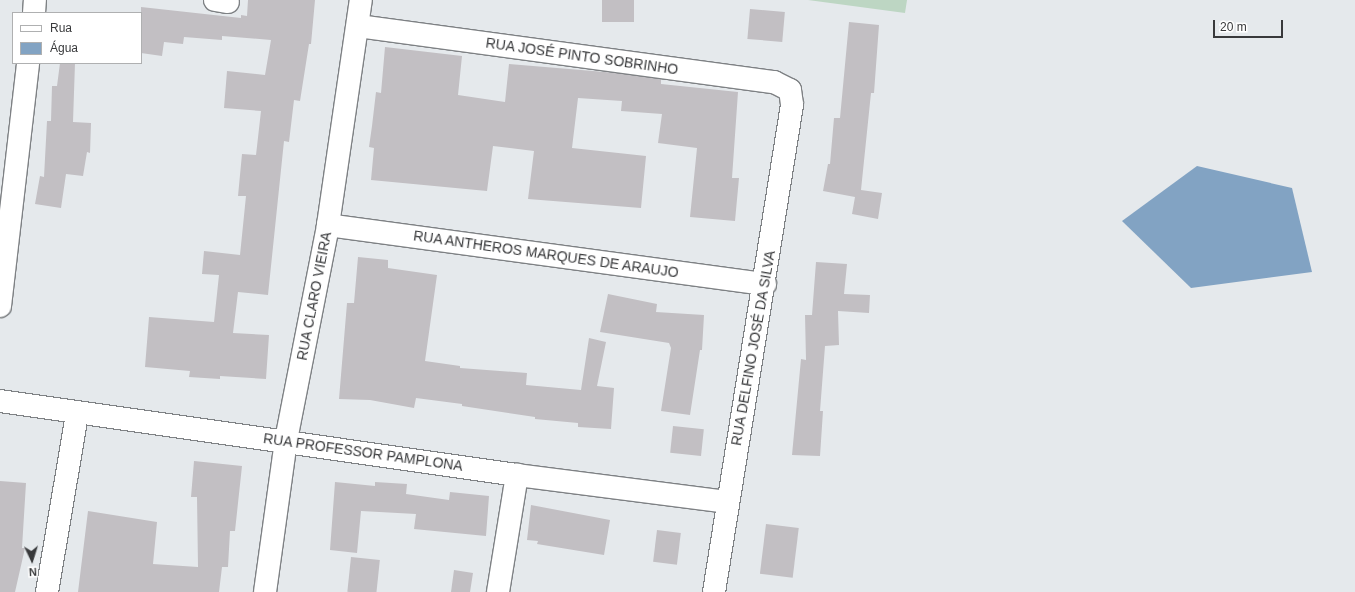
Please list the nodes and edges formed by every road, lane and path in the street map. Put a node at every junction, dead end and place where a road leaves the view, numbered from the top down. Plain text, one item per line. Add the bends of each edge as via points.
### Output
1 (35, 0) edge
2 (361, 0) edge
3 (34, 12) edge
4 (358, 26) junction
5 (28, 64) edge
6 (792, 105) joint
7 (328, 225) junction
8 (765, 284) junction
9 (0, 306) edge
10 (0, 401) edge
11 (78, 414) junction
12 (286, 440) junction
13 (517, 475) junction
14 (727, 502) junction
15 (47, 592) edge
16 (265, 592) edge
17 (498, 592) edge
18 (714, 592) edge

1 - 3 street
2 - 4 street, RUA CLARO VIEIRA
4 - 6 street, RUA JOSÉ PINTO SOBRINHO via 774,82 790,90
4 - 7 street, RUA CLARO VIEIRA
5 - 9 street
6 - 8 street, RUA DELFINO JOSÉ DA SILVA
7 - 8 street, RUA ANTHEROS MARQUES DE ARAUJO
7 - 12 street, RUA CLARO VIEIRA
8 - 14 street, RUA DELFINO JOSÉ DA SILVA
10 - 11 street, RUA PROFESSOR PAMPLONA
11 - 12 street, RUA PROFESSOR PAMPLONA
11 - 15 street
12 - 13 street, RUA PROFESSOR PAMPLONA
12 - 16 street, RUA CLARO VIEIRA
13 - 14 street, RUA PROFESSOR PAMPLONA
13 - 17 street
14 - 18 street, RUA DELFINO JOSÉ DA SILVA

